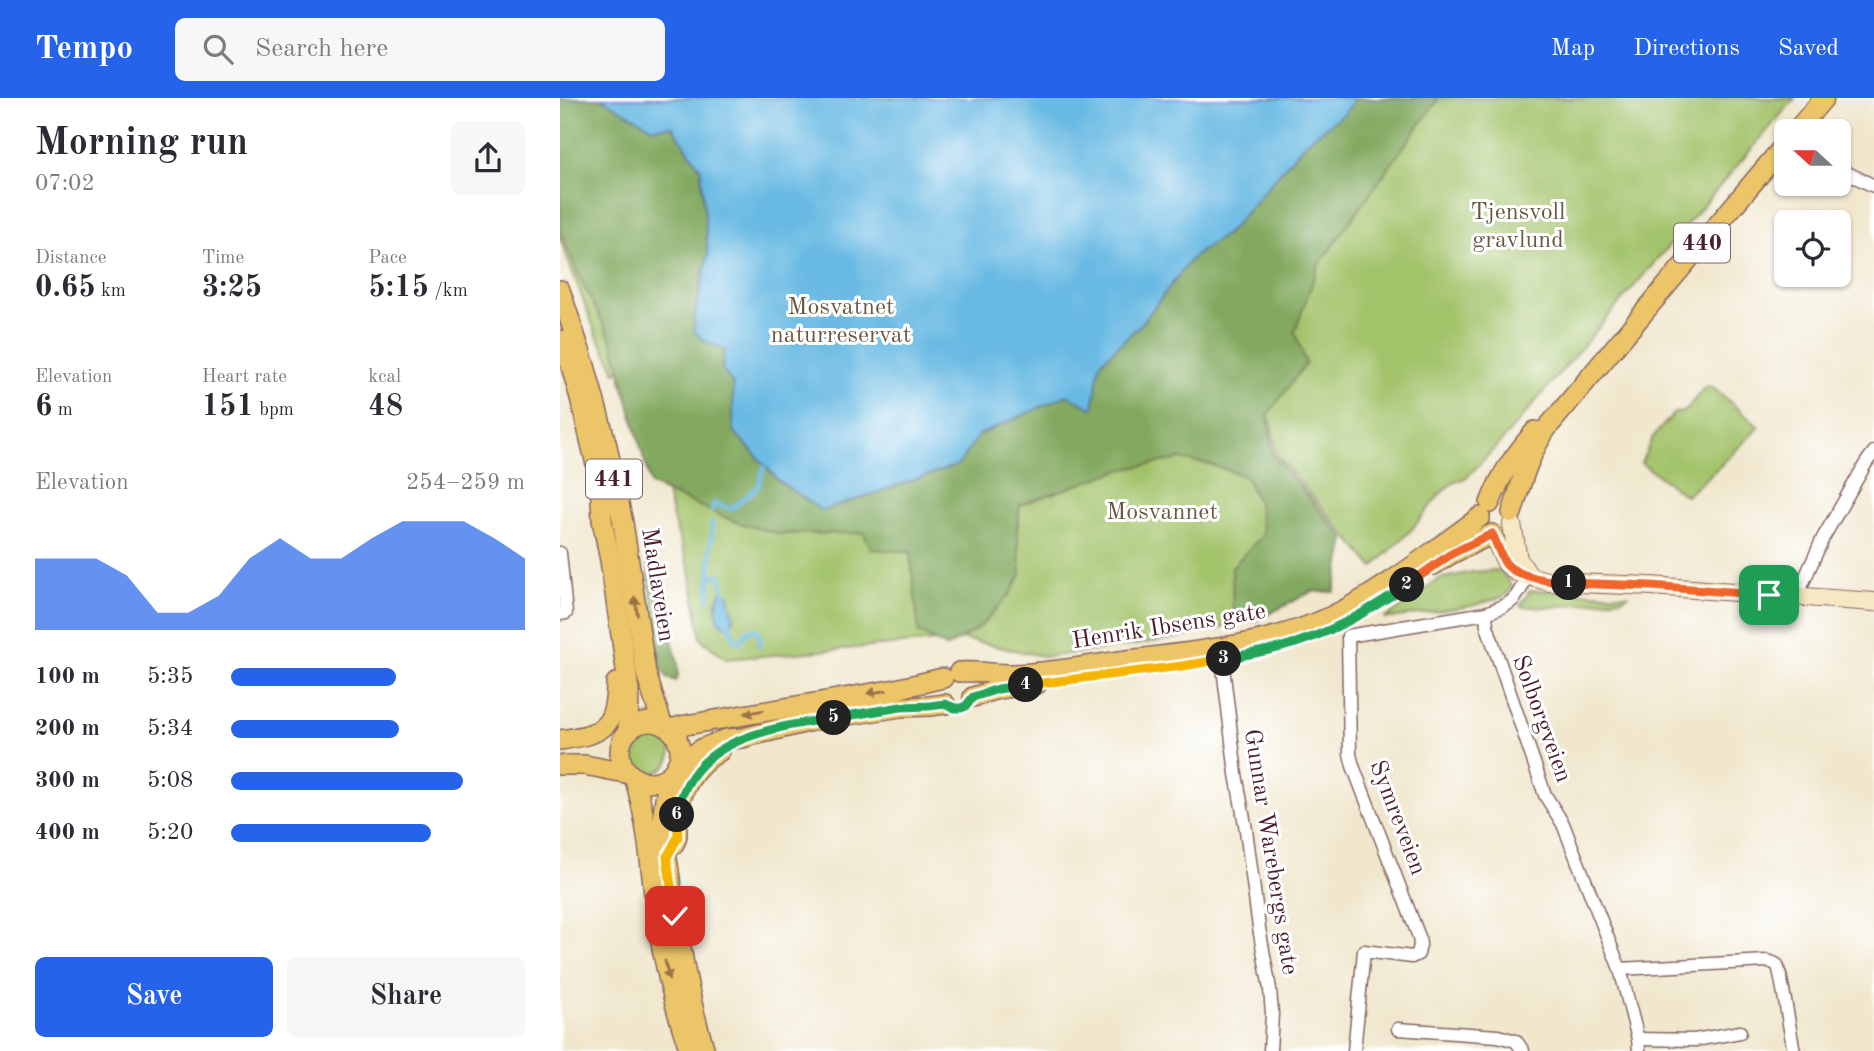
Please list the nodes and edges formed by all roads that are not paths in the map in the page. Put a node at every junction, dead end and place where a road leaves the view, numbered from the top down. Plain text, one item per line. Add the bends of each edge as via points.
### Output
1 (1824, 98) edge
2 (1806, 119) edge
3 (1774, 158) edge
4 (1852, 175) edge
5 (1874, 186) edge
6 (560, 290) edge
7 (560, 340) edge
8 (1618, 344) junction
9 (1874, 453) edge
10 (1485, 510) junction
11 (1512, 518) junction
12 (1492, 534) junction
13 (560, 553) edge
14 (1528, 575) junction
15 (1797, 596) junction
16 (1874, 601) edge
17 (1486, 613) junction
18 (560, 614) edge
19 (625, 659) junction
20 (1222, 659) junction
21 (951, 675) junction
22 (973, 697) junction
23 (945, 704) junction
24 (666, 727) junction
25 (627, 733) junction
26 (742, 738) junction
27 (560, 740) edge
28 (560, 746) edge
29 (560, 765) edge
30 (675, 768) junction
31 (632, 776) junction
32 (667, 857) junction
33 (1620, 970) junction
34 (1398, 1029) dead end
35 (1740, 1032) dead end
36 (1639, 1045) edge
37 (690, 1051) edge
38 (705, 1051) edge
39 (1270, 1051) edge
40 (1354, 1051) edge
41 (1523, 1051) edge
42 (1794, 1051) edge

1 - 2 main road
3 - 8 main road, Henrik Ibsens gate / 440
4 - 5 street
24 -> 6 main road, Madlaveien / 441 via 646,673 607,446
7 - 19 main road, Madlaveien / 441 via 600,481
8 - 10 main road, Henrik Ibsens gate / 440 via 1511,459
8 - 11 main road, Henrik Ibsens gate / 440 via 1536,443
9 - 15 street via 1823,538
10 - 11 main road via 1500,502
10 - 12 main road via 1483,527
10 - 21 main road, Henrik Ibsens gate / 440 via 1359,602 1285,634 1226,647 1048,670
11 - 12 main road via 1510,528
11 - 14 street via 1518,559
12 - 14 street via 1506,564
12 - 20 main road, Henrik Ibsens gate via 1451,554 1341,625 1282,647
13 - 18 street via 566,613
14 - 15 street via 1550,582
14 - 17 street via 1511,604
15 - 16 street
17 - 33 street, Solborgveien via 1545,795 1563,824
17 - 40 street, Symreveien via 1348,636 1353,766 1420,945 1412,957 1364,951
19 - 25 main road, Madlaveien / 441
19 - 27 main road, 441 via 616,674 615,706 606,726 587,736
20 - 22 main road, Henrik Ibsens gate via 998,689
20 - 39 street, Gunnar Warebergs gate via 1270,989
21 - 22 main road via 969,677 975,686
21 - 23 main road via 939,688
21 -> 24 main road, Henrik Ibsens gate / 440 via 896,689
22 - 23 main road via 961,708
23 - 26 main road via 816,720
24 - 25 main road via 644,722
24 - 30 main road, 441 via 680,747
25 - 28 main road via 598,746
25 - 31 main road, 441 via 621,761
26 - 30 main road via 703,748
26 - 32 main road, 441 via 712,756 691,777 680,802 678,837
29 - 31 main road via 585,765
30 - 31 main road via 658,781
30 - 32 main road, 441 via 663,816
31 -> 37 main road, 441 via 638,788 666,966
32 - 38 main road, 441 via 683,958
33 - 36 street, Solborgveien
33 - 42 street via 1776,964
34 - 41 street via 1498,1036 1516,1041
35 - 36 street, Solborgveien

